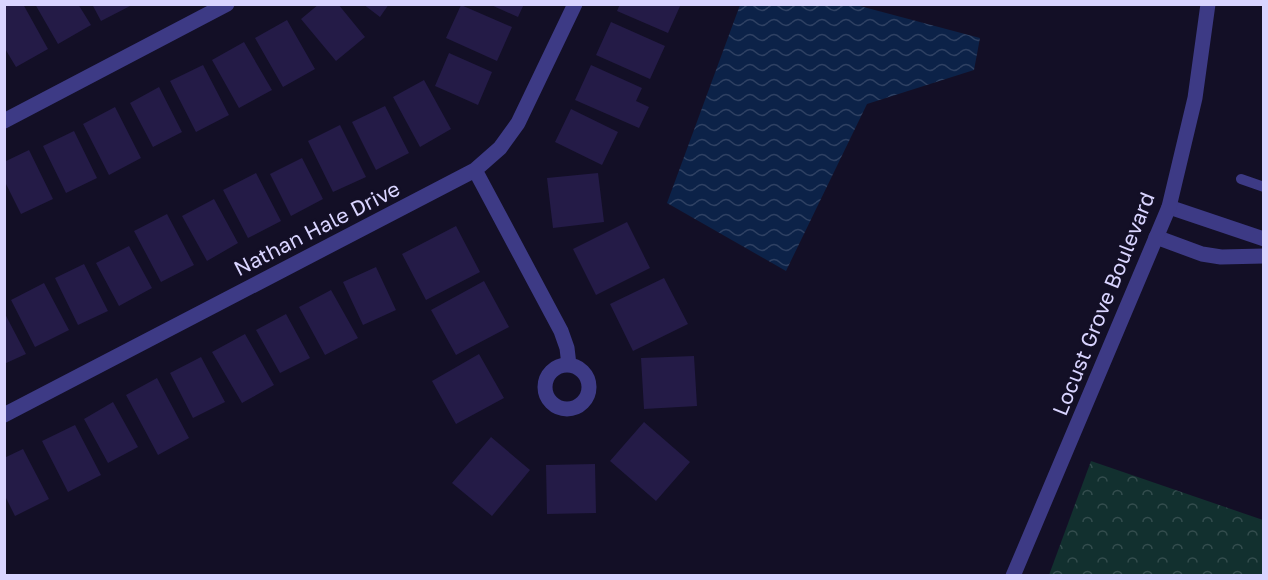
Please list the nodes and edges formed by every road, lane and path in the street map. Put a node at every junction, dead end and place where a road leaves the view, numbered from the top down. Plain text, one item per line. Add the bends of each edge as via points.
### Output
1 (227, 4) edge
2 (575, 4) edge
3 (1208, 4) edge
4 (4, 121) edge
5 (475, 170) junction
6 (1241, 179) dead end
7 (1263, 187) edge
8 (1169, 207) junction
9 (1156, 237) junction
10 (1263, 239) edge
11 (1263, 256) edge
12 (569, 365) dead end
13 (4, 414) edge
14 (1013, 576) edge

1 - 4 street
2 - 5 street, Nathan Hale Drive via 518,123 500,148
3 - 8 street, Locust Grove Boulevard via 1195,98
5 - 12 street via 561,331
5 - 13 street, Nathan Hale Drive
6 - 7 lane
8 - 9 street, Locust Grove Boulevard
8 - 10 street
9 - 11 street via 1202,254
9 - 14 street, Locust Grove Boulevard

